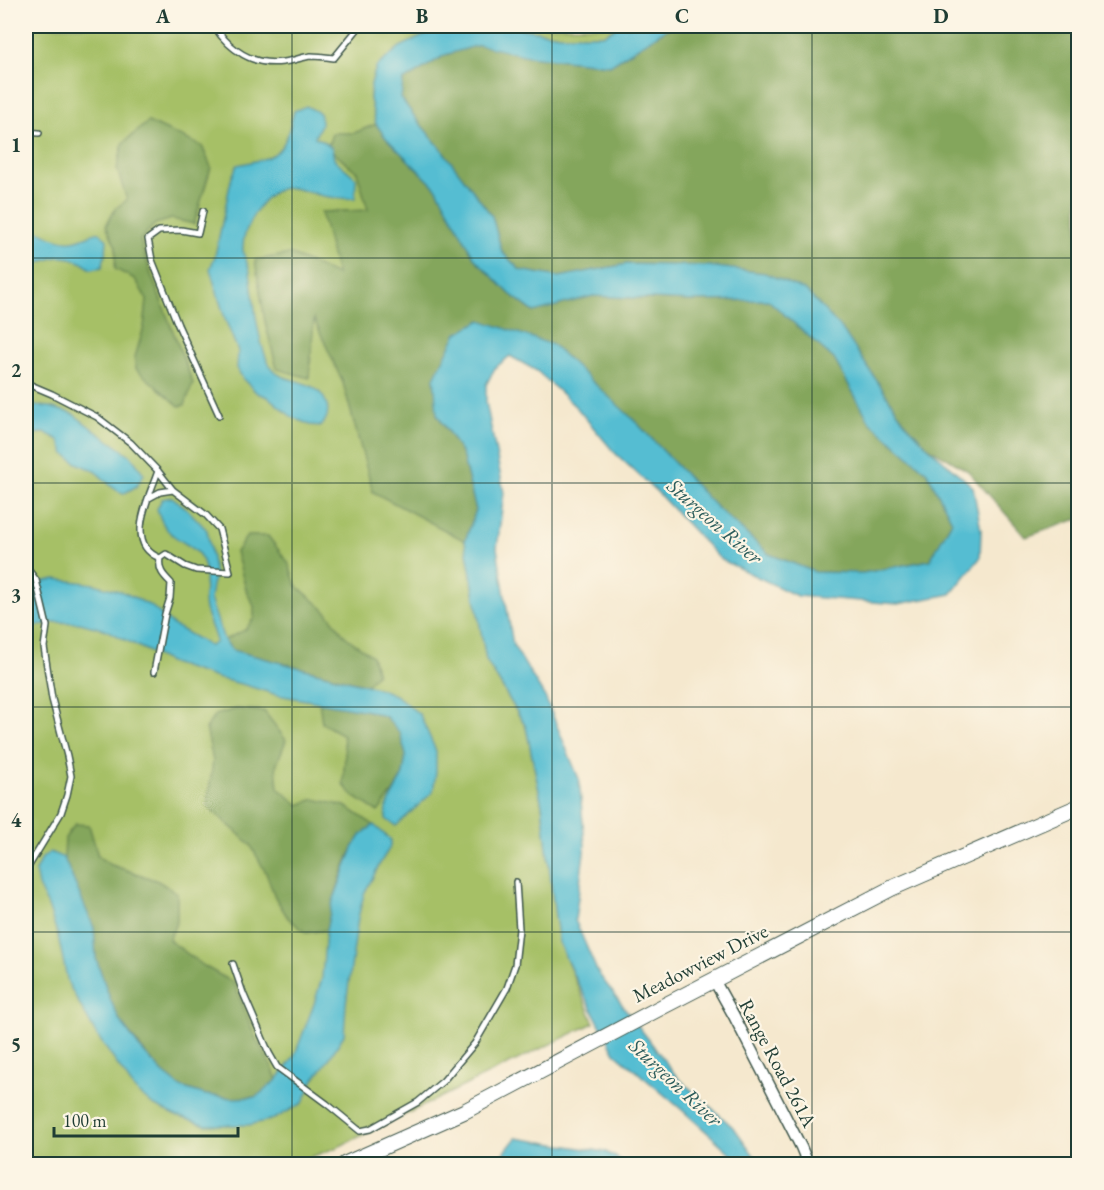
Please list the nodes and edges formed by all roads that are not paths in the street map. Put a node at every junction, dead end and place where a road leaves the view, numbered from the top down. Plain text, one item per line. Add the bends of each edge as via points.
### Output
1 (214, 26) edge
2 (360, 26) edge
3 (26, 132) edge
4 (39, 133) dead end
5 (203, 211) dead end
6 (26, 382) edge
7 (219, 415) dead end
8 (158, 471) junction
9 (173, 490) junction
10 (148, 498) junction
11 (160, 558) junction
12 (26, 567) edge
13 (154, 672) dead end
14 (1078, 807) edge
15 (26, 879) edge
16 (516, 882) dead end
17 (232, 964) dead end
18 (714, 980) junction
19 (345, 1164) edge
20 (808, 1164) edge

1 - 2 lane via 241,54 263,63 310,56 334,58
3 - 4 lane
5 - 7 lane via 198,233 159,231 148,238 152,260 178,325
6 - 8 lane via 97,417 131,443
8 - 9 lane
8 - 10 lane
9 - 10 lane
9 - 11 lane via 219,529 230,572 196,570 166,554
10 - 11 lane via 140,527 144,546
11 - 13 lane via 159,566 171,583
12 - 15 lane via 36,580 47,626 44,647 52,699 71,776 61,813 27,869
14 - 18 street, Meadowview Drive via 892,888
16 - 17 lane via 519,928 515,965 507,988 475,1043 442,1081 417,1102 370,1129 360,1131 277,1067
18 - 19 street, Meadowview Drive via 465,1112
18 - 20 street, Range Road 261A

